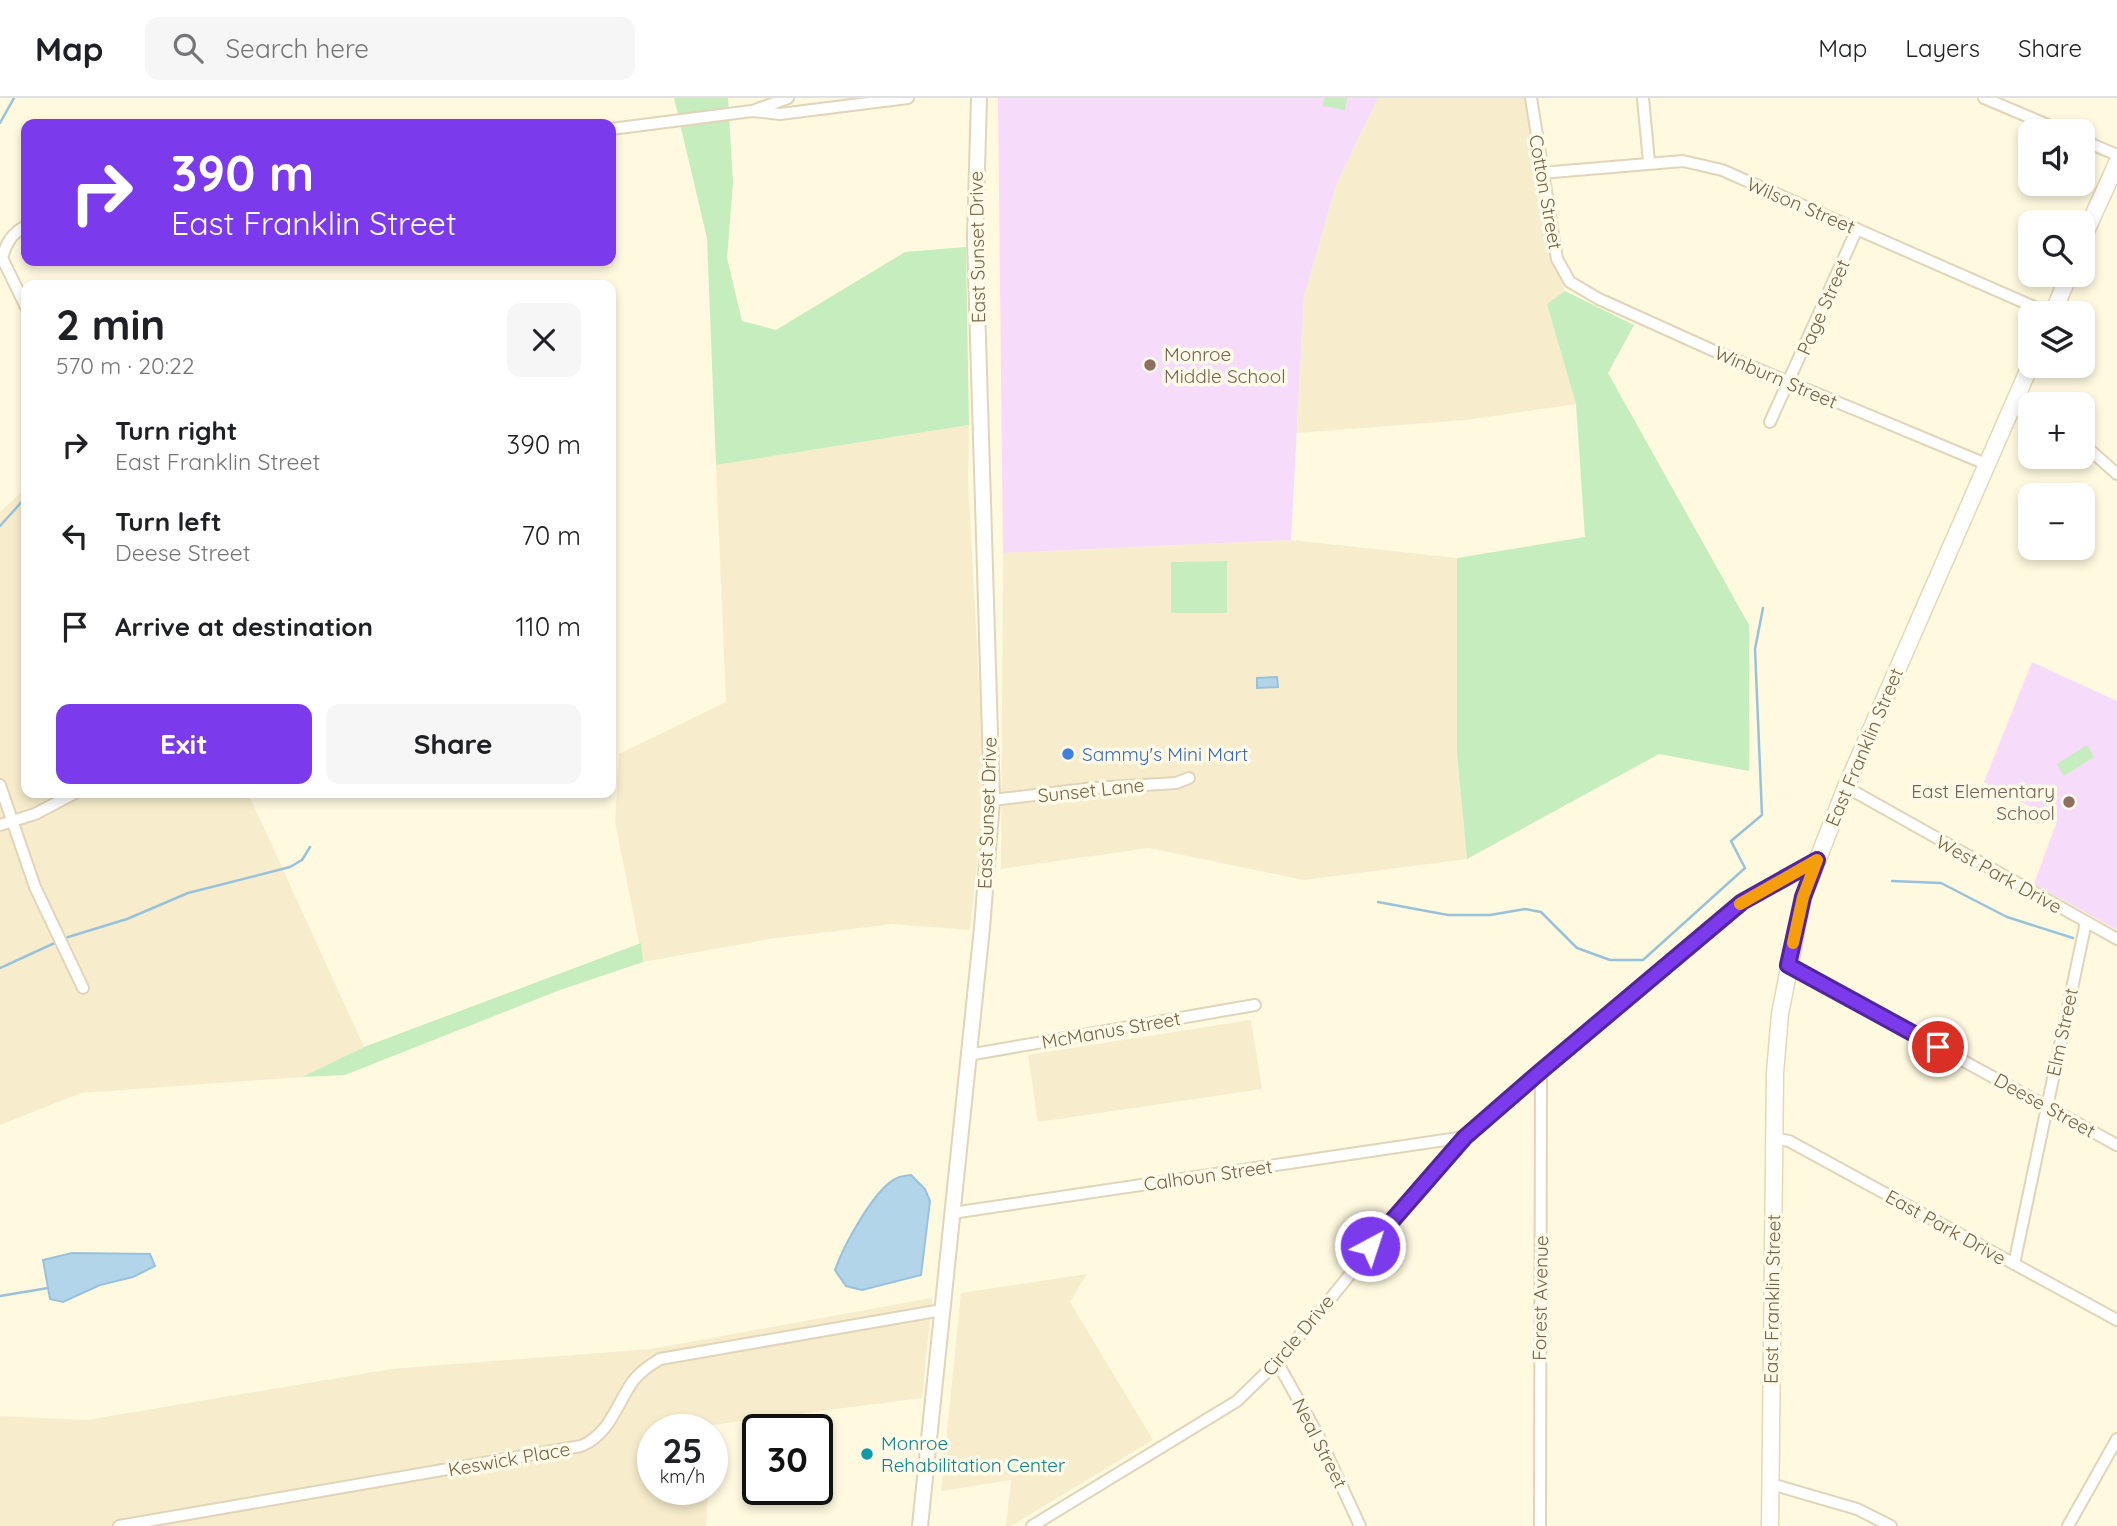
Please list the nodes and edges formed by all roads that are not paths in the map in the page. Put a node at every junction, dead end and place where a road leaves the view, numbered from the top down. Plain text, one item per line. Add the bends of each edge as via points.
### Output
1 (788, 98) edge
2 (908, 98) edge
3 (979, 98) edge
4 (1531, 98) edge
5 (1643, 98) edge
6 (1984, 98) edge
7 (883, 99) edge
8 (752, 111) junction
9 (2034, 119) edge
10 (616, 128) edge
11 (2095, 146) edge
12 (2117, 155) edge
13 (1649, 162) junction
14 (2117, 163) edge
15 (1541, 173) junction
16 (2095, 211) edge
17 (21, 228) edge
18 (1857, 229) junction
19 (1570, 282) joint
20 (21, 297) edge
21 (2022, 301) edge
22 (2025, 378) edge
23 (1790, 382) junction
24 (2012, 407) junction
25 (2018, 410) edge
26 (1770, 422) dead end
27 (2095, 455) edge
28 (1986, 464) junction
29 (2117, 474) edge
30 (1189, 778) dead end
31 (0, 785) edge
32 (1846, 787) junction
33 (65, 798) edge
34 (992, 800) junction
35 (13, 823) junction
36 (0, 825) edge
37 (1817, 860) junction
38 (2086, 922) junction
39 (2117, 939) edge
40 (1788, 965) junction
41 (83, 988) dead end
42 (1255, 1005) dead end
43 (968, 1055) junction
44 (1541, 1071) junction
45 (2046, 1104) junction
46 (1465, 1137) junction
47 (1774, 1138) junction
48 (2117, 1145) edge
49 (952, 1213) junction
50 (2014, 1264) junction
51 (942, 1310) junction
52 (2117, 1321) edge
53 (1277, 1362) junction
54 (2117, 1439) edge
55 (1770, 1484) junction
56 (119, 1526) edge
57 (920, 1526) edge
58 (1032, 1526) edge
59 (1360, 1526) edge
60 (1540, 1526) edge
61 (1770, 1526) edge
62 (1891, 1526) edge
63 (2068, 1526) edge

1 - 8 street
2 - 7 street
3 - 34 street, East Sunset Drive via 975,239
4 - 15 street, Cotton Street
5 - 13 street
6 - 9 street
7 - 8 street via 780,114
8 - 10 street
11 - 12 street
13 - 15 street, Wilson Street
13 - 18 street, Wilson Street via 1683,161 1722,170
14 - 16 main road
15 - 19 street, Cotton Street via 1557,259
17 - 20 street via 5,245 2,258
18 - 21 street, Wilson Street
18 - 23 street, Page Street
19 - 23 street, Winburn Street via 1611,305
22 - 24 main road, East Franklin Street
23 - 26 street, Page Street
23 - 28 street, Winburn Street
24 - 25 street
24 - 28 main road, East Franklin Street
27 - 29 street
28 - 32 main road, East Franklin Street
30 - 34 street, Sunset Lane via 1176,783
31 - 35 street
32 - 37 main road, East Franklin Street
32 - 38 street, West Park Drive
33 - 35 street
34 - 43 street, East Sunset Drive
35 - 36 street
35 - 41 street via 34,887
37 - 40 main road, East Franklin Street via 1803,897
37 - 44 street, Circle Drive via 1742,902
38 - 39 street, West Park Drive
38 - 45 street, Elm Street
40 - 45 street, Deese Street
40 - 47 main road, East Franklin Street via 1774,1073
42 - 43 street, McManus Street
43 - 49 street, East Sunset Drive
44 - 46 street, Circle Drive
44 - 60 street, Forest Avenue
45 - 48 street, Deese Street
45 - 50 street, Elm Street
46 - 49 street, Calhoun Street
46 - 53 street, Circle Drive
47 - 50 street, East Park Drive via 1789,1141
47 - 55 main road, East Franklin Street
49 - 51 street, East Sunset Drive
50 - 52 street, East Park Drive
51 - 56 street, Keswick Place via 660,1359 634,1381 595,1440 581,1446
51 - 57 street, East Sunset Drive
53 - 58 street, Circle Drive via 1237,1401
53 - 59 street, Neal Street via 1318,1435
54 - 63 street
55 - 61 main road, East Franklin Street
55 - 62 street via 1857,1510

